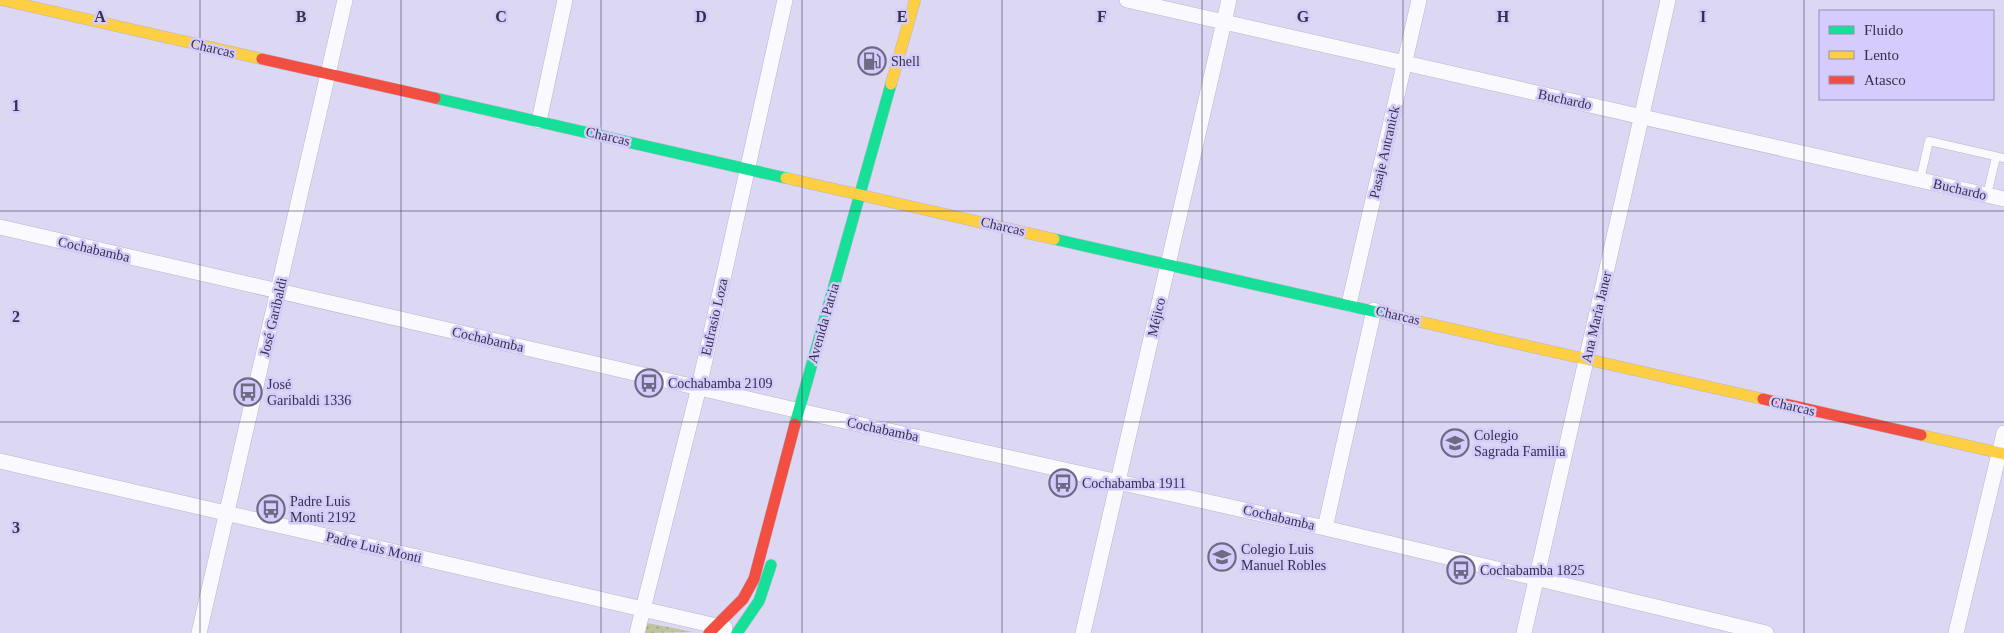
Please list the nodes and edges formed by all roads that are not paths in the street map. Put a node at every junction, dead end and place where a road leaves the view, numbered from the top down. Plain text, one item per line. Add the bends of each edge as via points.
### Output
1 (2, 0) edge
2 (345, 0) edge
3 (566, 0) edge
4 (785, 0) edge
5 (915, 0) edge
6 (1127, 0) edge
7 (1228, 0) edge
8 (1419, 0) edge
9 (1668, 0) edge
10 (57, 6) edge
11 (1223, 22) junction
12 (1404, 65) junction
13 (329, 74) junction
14 (1642, 116) junction
15 (539, 121) junction
16 (2000, 158) edge
17 (747, 168) junction
18 (1920, 180) junction
19 (860, 193) junction
20 (1987, 195) junction
21 (2004, 199) edge
22 (0, 227) edge
23 (1168, 263) junction
24 (278, 291) junction
25 (1349, 304) junction
26 (1374, 310) junction
27 (1587, 358) junction
28 (698, 386) junction
29 (810, 413) junction
30 (2004, 434) edge
31 (2002, 453) edge
32 (0, 461) edge
33 (1118, 481) junction
34 (227, 513) junction
35 (1325, 528) junction
36 (775, 553) dead end
37 (1536, 578) junction
38 (643, 608) junction
39 (713, 629) edge
40 (741, 632) edge
41 (199, 633) edge
42 (637, 633) edge
43 (1083, 633) edge
44 (1524, 633) edge
45 (1766, 633) edge
46 (1956, 633) edge

1 - 10 street, Charcas
2 - 13 street, José Garibaldi
3 - 15 street
4 - 17 street, Eufrasio Loza
5 - 19 street, Avenida Patria
6 - 11 street, Buchardo
7 - 11 street, Méjico
8 - 12 street, Pasaje Antranick
9 - 14 street, Ana María Janer
10 - 13 street, Charcas
11 - 12 street, Buchardo
11 - 23 street, Méjico
12 - 14 street, Buchardo
12 - 25 street, Pasaje Antranick
13 - 15 street, Charcas
13 - 24 street, José Garibaldi
14 - 18 street, Buchardo
14 - 27 street, Ana María Janer
15 - 17 street, Charcas
16 - 18 lane via 1930,141
16 - 20 lane
17 - 19 street, Charcas
17 - 28 street, Eufrasio Loza
18 - 20 street, Buchardo
19 - 23 street, Charcas
19 - 29 street, Avenida Patria
20 - 21 street, Buchardo
22 - 24 street, Cochabamba
23 - 25 street, Charcas
23 - 33 street, Méjico
24 - 28 street, Cochabamba
24 - 34 street, José Garibaldi
25 - 26 street, Charcas
26 - 27 street, Charcas
26 - 35 street
27 - 31 street, Charcas
27 - 37 street, Ana María Janer
28 - 29 street, Cochabamba
28 - 38 street, Eufrasio Loza
29 - 33 street, Cochabamba
29 - 39 street, Avenida Patria via 754,579 743,599
30 - 31 street
31 - 46 street
32 - 34 street, Padre Luis Monti
33 - 35 street, Cochabamba
33 - 43 street, Méjico
34 - 38 street, Padre Luis Monti
34 - 41 street, José Garibaldi
35 - 37 street, Cochabamba
36 - 40 street via 762,595
37 - 44 street, Ana María Janer
37 - 45 street, Cochabamba
38 - 39 street, Padre Luis Monti
38 - 42 street, Eufrasio Loza
39 - 40 street, Padre Luis Monti

